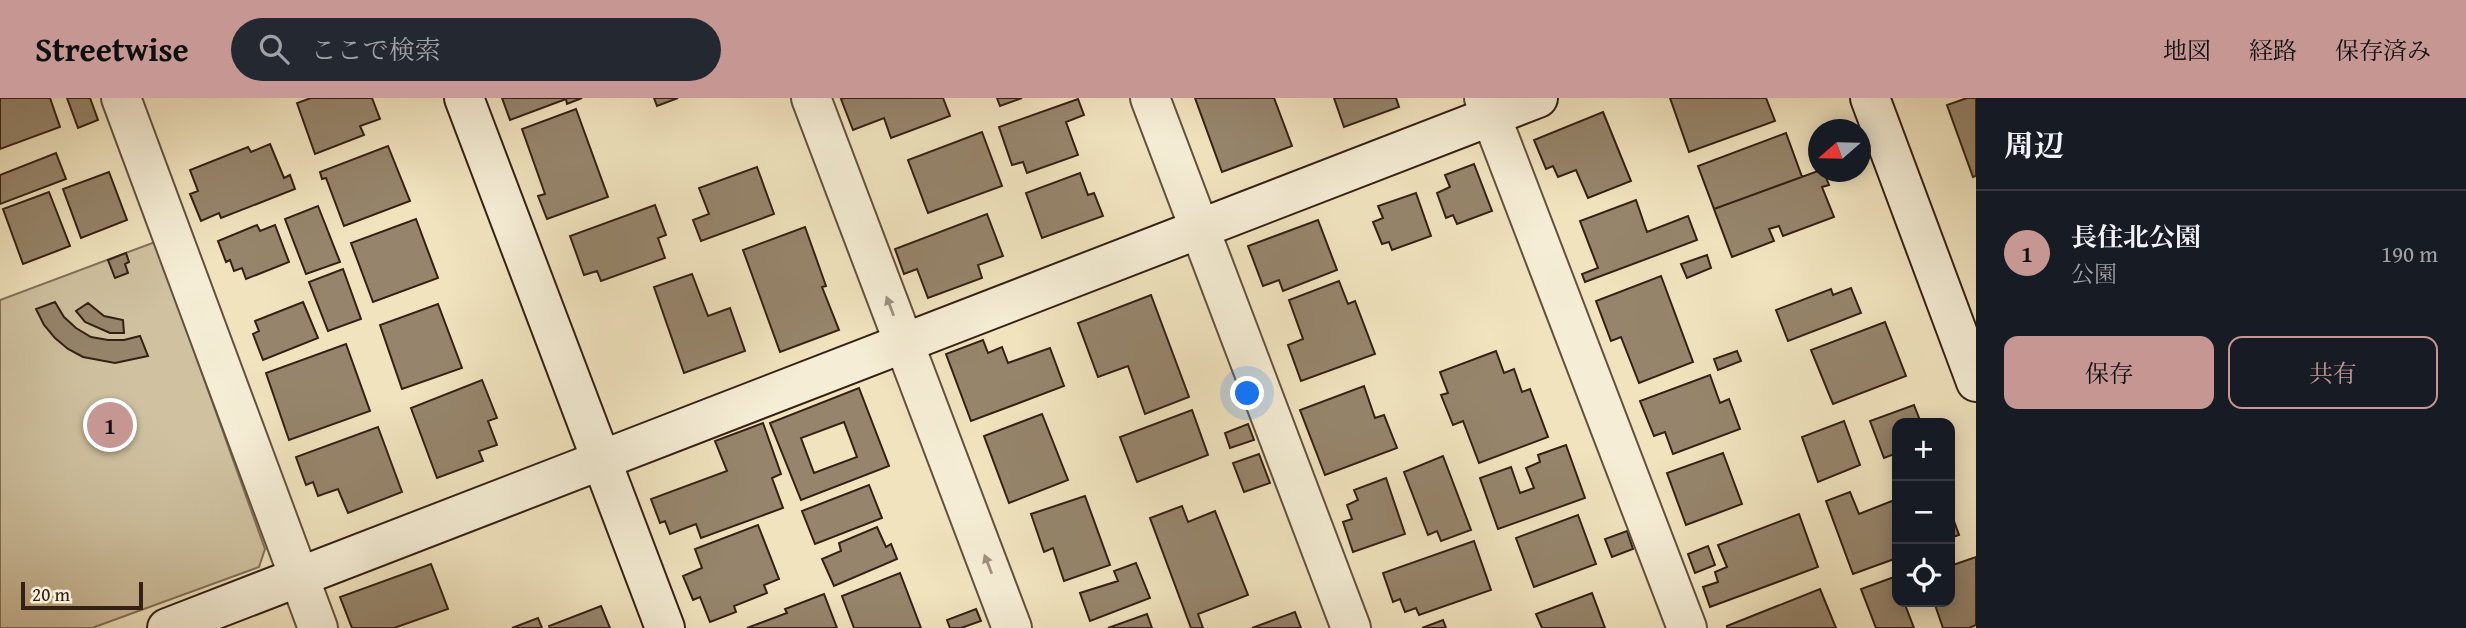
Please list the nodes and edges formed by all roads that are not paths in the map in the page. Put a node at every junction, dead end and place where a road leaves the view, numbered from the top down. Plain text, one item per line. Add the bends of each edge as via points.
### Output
1 (121, 98) edge
2 (464, 98) edge
3 (811, 98) edge
4 (1150, 98) edge
5 (1538, 98) edge
6 (1870, 98) edge
7 (1488, 107) edge
8 (1200, 229) junction
9 (904, 344) junction
10 (1976, 382) edge
11 (599, 459) junction
12 (298, 576) junction
13 (167, 628) edge
14 (318, 628) edge
15 (664, 628) edge
16 (1012, 628) edge
17 (1350, 628) edge
18 (1687, 628) edge

1 - 12 street
2 - 11 street
9 -> 3 street
4 - 8 street
5 - 7 street
6 - 10 street
7 - 8 street
7 - 18 street
8 - 9 street
8 - 17 street
9 - 11 street
16 -> 9 street
11 - 12 street
11 - 15 street
12 - 13 street
12 - 14 street

